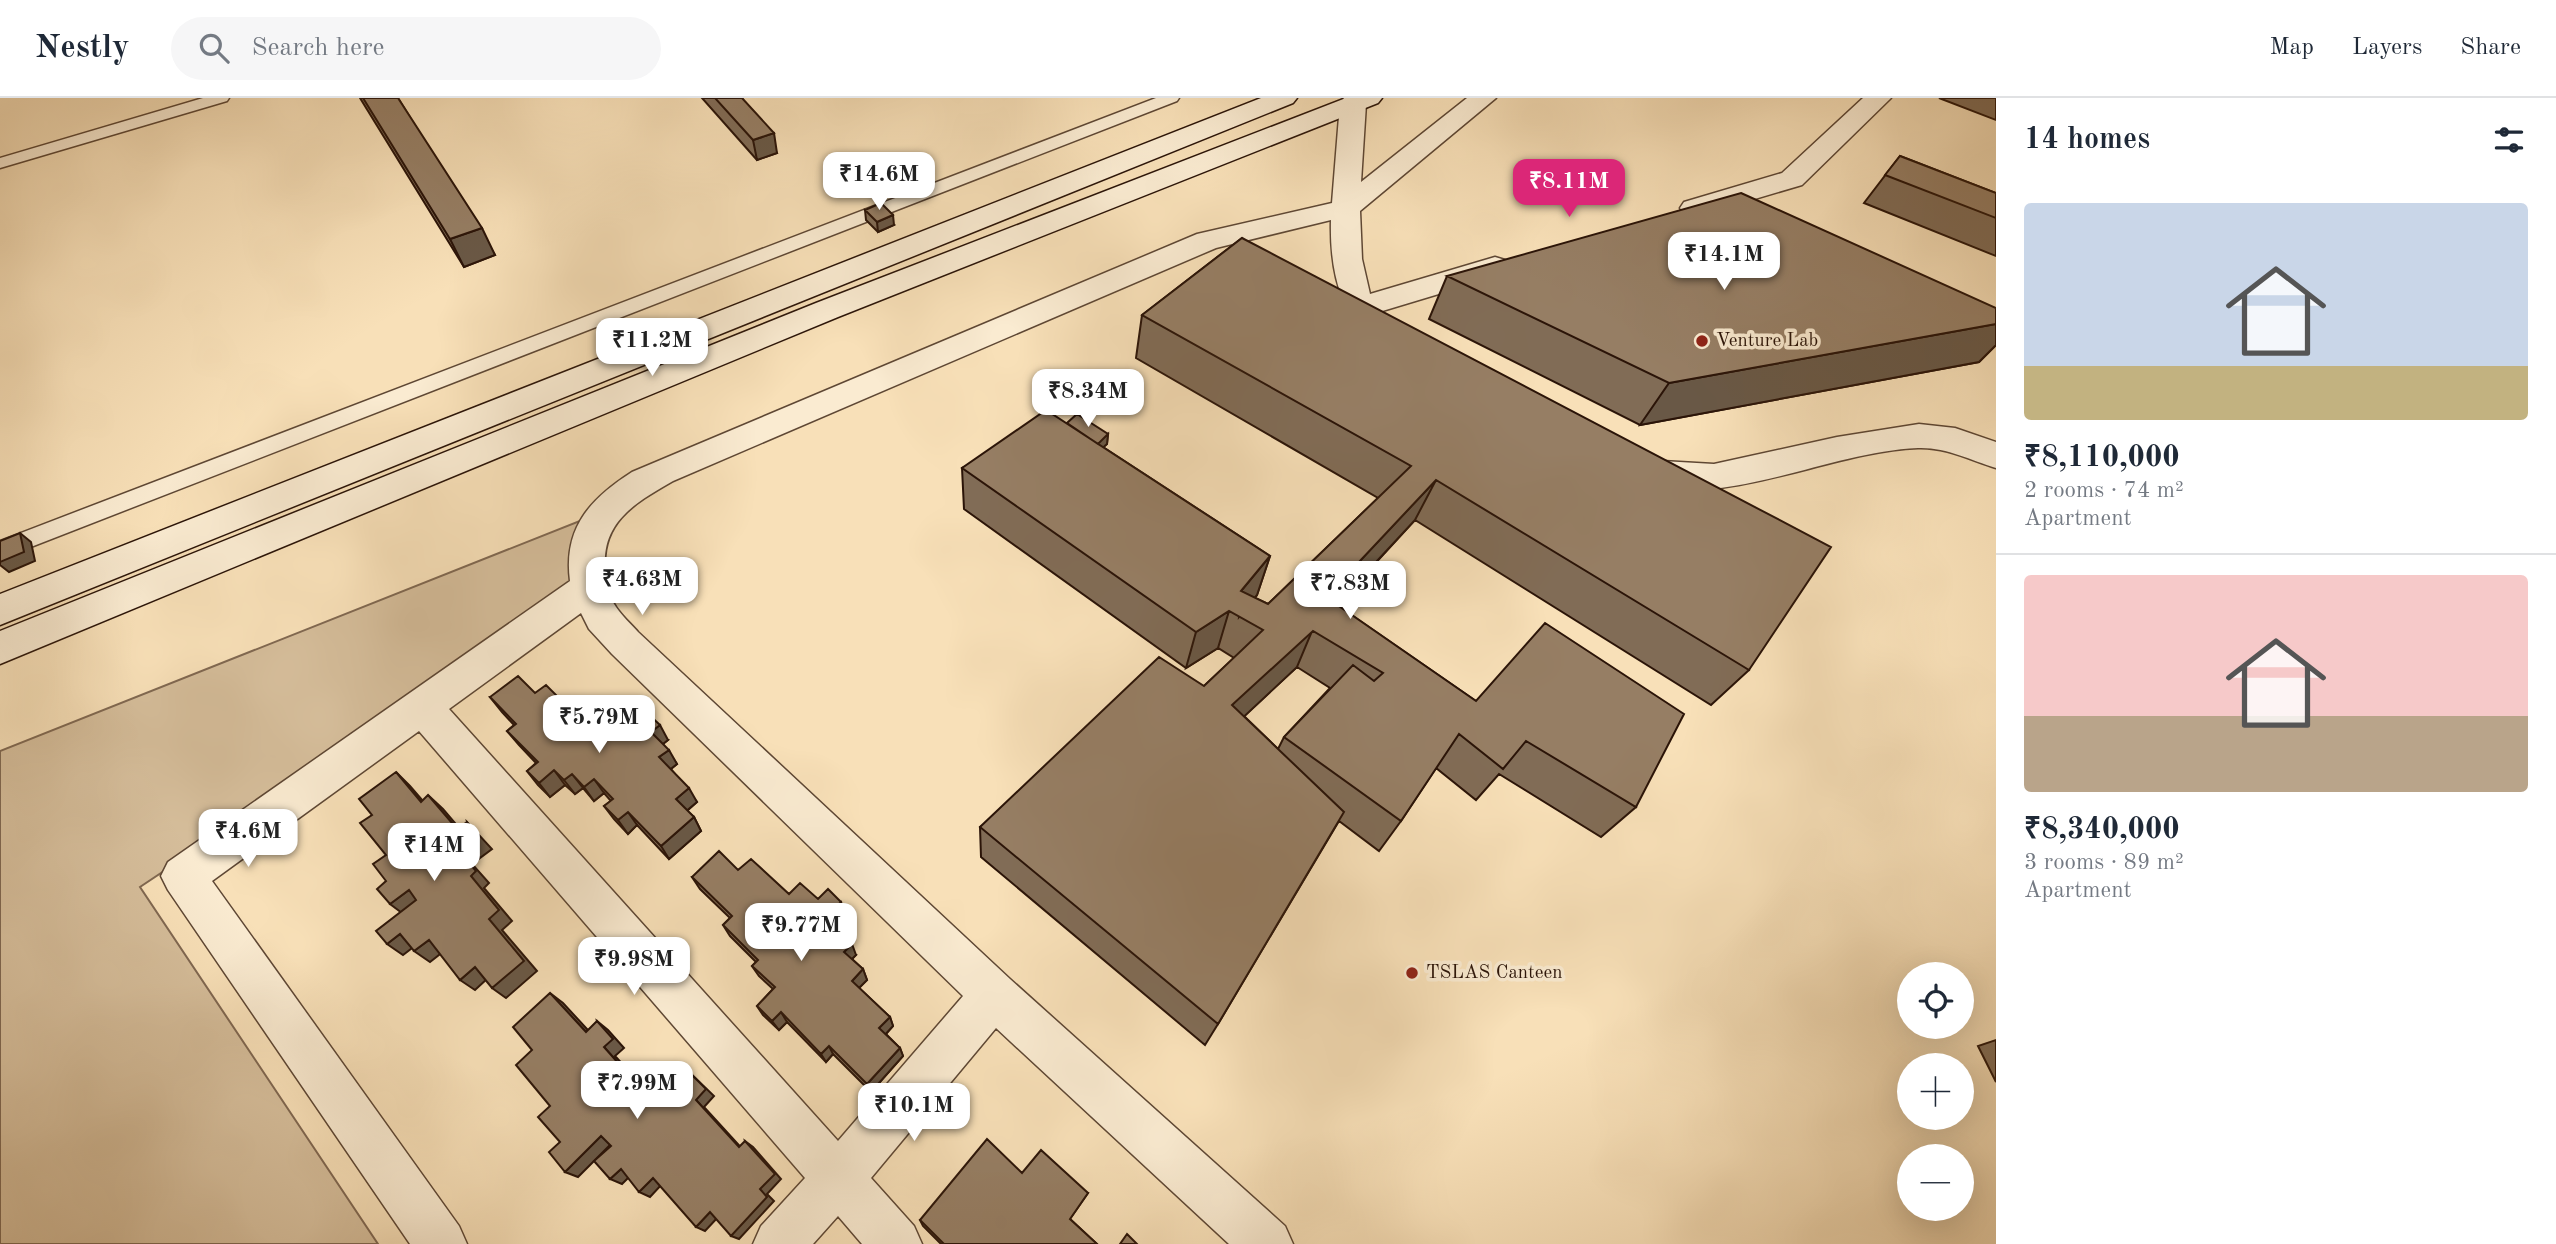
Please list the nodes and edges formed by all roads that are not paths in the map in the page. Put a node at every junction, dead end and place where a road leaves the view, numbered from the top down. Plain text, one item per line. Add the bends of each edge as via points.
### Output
1 (221, 98) edge
2 (1171, 98) edge
3 (1284, 98) edge
4 (1483, 98) edge
5 (1878, 98) edge
6 (1361, 101) edge
7 (0, 163) edge
8 (1346, 208) junction
9 (1674, 214) edge
10 (1517, 261) edge
11 (1360, 307) junction
12 (1401, 360) edge
13 (1996, 455) edge
14 (1616, 469) edge
15 (0, 550) edge
16 (590, 587) junction
17 (0, 610) edge
18 (0, 648) edge
19 (422, 706) junction
20 (994, 995) junction
21 (838, 1178) junction
22 (441, 1244) edge
23 (779, 1244) edge
24 (896, 1244) edge
25 (1267, 1244) edge

1 - 7 lane
2 - 15 lane
3 - 17 street
4 - 8 street
5 - 9 street via 1792,179
6 - 8 street
6 - 18 street via 827,310
8 - 11 street via 1351,284
8 - 16 street via 1207,241 661,472 605,510 587,541 584,564
10 - 11 street
11 - 12 street
13 - 14 street via 1955,440 1919,436 1714,477
16 - 19 street
16 - 20 street via 600,613 625,643
19 - 21 street
19 - 22 street via 183,876
20 - 21 street
20 - 25 street
21 - 23 street
21 - 24 street

